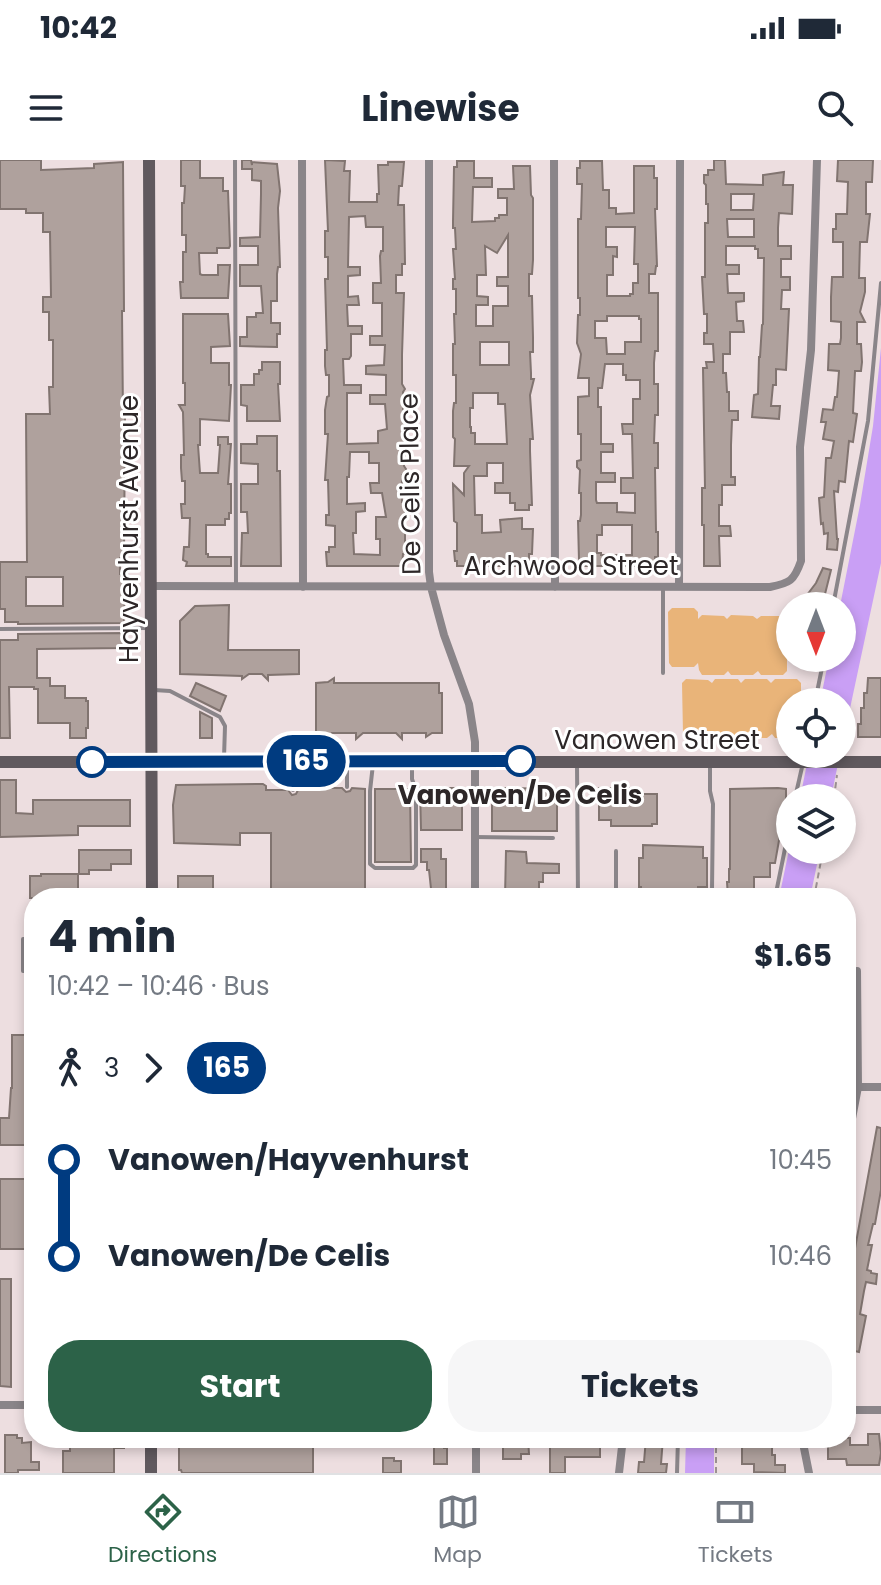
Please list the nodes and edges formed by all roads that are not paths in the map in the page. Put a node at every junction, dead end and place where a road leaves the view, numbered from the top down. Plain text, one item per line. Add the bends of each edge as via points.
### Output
1 (149, 160) edge
2 (235, 160) edge
3 (302, 160) edge
4 (429, 160) edge
5 (554, 160) edge
6 (680, 160) edge
7 (817, 160) edge
8 (881, 283) edge
9 (151, 586) junction
10 (236, 587) junction
11 (303, 587) junction
12 (431, 587) junction
13 (555, 587) junction
14 (663, 587) junction
15 (679, 587) junction
16 (836, 592) edge
17 (151, 628) junction
18 (0, 629) edge
19 (663, 673) dead end
20 (152, 690) junction
21 (776, 759) edge
22 (152, 761) junction
23 (224, 761) junction
24 (293, 761) junction
25 (347, 761) junction
26 (373, 761) junction
27 (412, 761) junction
28 (577, 761) junction
29 (0, 762) edge
30 (475, 762) junction
31 (710, 762) junction
32 (856, 762) edge
33 (881, 762) edge
34 (347, 787) dead end
35 (293, 790) dead end
36 (475, 837) junction
37 (553, 838) dead end
38 (616, 851) dead end
39 (782, 864) edge
40 (152, 888) edge
41 (475, 888) edge
42 (578, 888) edge
43 (616, 888) edge
44 (712, 888) edge
45 (777, 888) edge
46 (24, 939) edge
47 (24, 971) edge
48 (857, 971) dead end
49 (858, 1087) junction
50 (881, 1087) edge
51 (856, 1098) edge
52 (0, 1405) edge
53 (24, 1405) edge
54 (856, 1410) edge
55 (881, 1410) edge
56 (151, 1448) edge
57 (476, 1448) edge
58 (622, 1448) edge
59 (678, 1448) edge
60 (804, 1448) edge
61 (151, 1473) edge
62 (476, 1473) edge
63 (619, 1473) edge
64 (677, 1473) edge
65 (809, 1473) edge

1 - 9 main road, Hayvenhurst Avenue
2 - 10 lane
3 - 11 street
4 - 12 street, De Celis Place
5 - 13 street
6 - 15 street
7 - 15 street, Archwood Street via 811,350 800,447 801,561 796,577 770,587
8 - 16 lane via 868,421
9 - 10 street, Archwood Street
9 - 17 main road, Hayvenhurst Avenue
10 - 11 street, Archwood Street
11 - 12 street, Archwood Street
12 - 13 street, Archwood Street
12 - 30 street, De Celis Place via 469,704
13 - 14 street, Archwood Street
14 - 15 street, Archwood Street
14 - 19 lane
17 - 18 lane
17 - 20 main road, Hayvenhurst Avenue
20 - 22 main road, Hayvenhurst Avenue
20 - 23 lane via 170,691 220,717 225,726
21 - 31 main road, Vanowen Street
22 - 23 main road, Vanowen Street
22 - 29 main road, Vanowen Street
22 - 40 main road, Hayvenhurst Avenue
23 - 24 main road, Vanowen Street
24 - 25 main road, Vanowen Street
24 - 35 lane
25 - 26 main road, Vanowen Street
25 - 34 lane
26 - 27 main road, Vanowen Street
26 - 27 lane via 370,864 413,868
27 - 30 main road, Vanowen Street
28 - 30 main road, Vanowen Street
28 - 31 main road, Vanowen Street
28 - 42 lane
30 - 36 street, De Celis Place
31 - 44 lane
32 - 33 main road, Vanowen Street
36 - 37 lane
36 - 41 street, De Celis Place
38 - 43 lane
39 - 45 lane
46 - 47 lane
48 - 49 street
49 - 50 street
49 - 51 street
52 - 53 street
54 - 55 street
56 - 61 main road
57 - 62 street
58 - 63 street
59 - 64 lane
60 - 65 street

